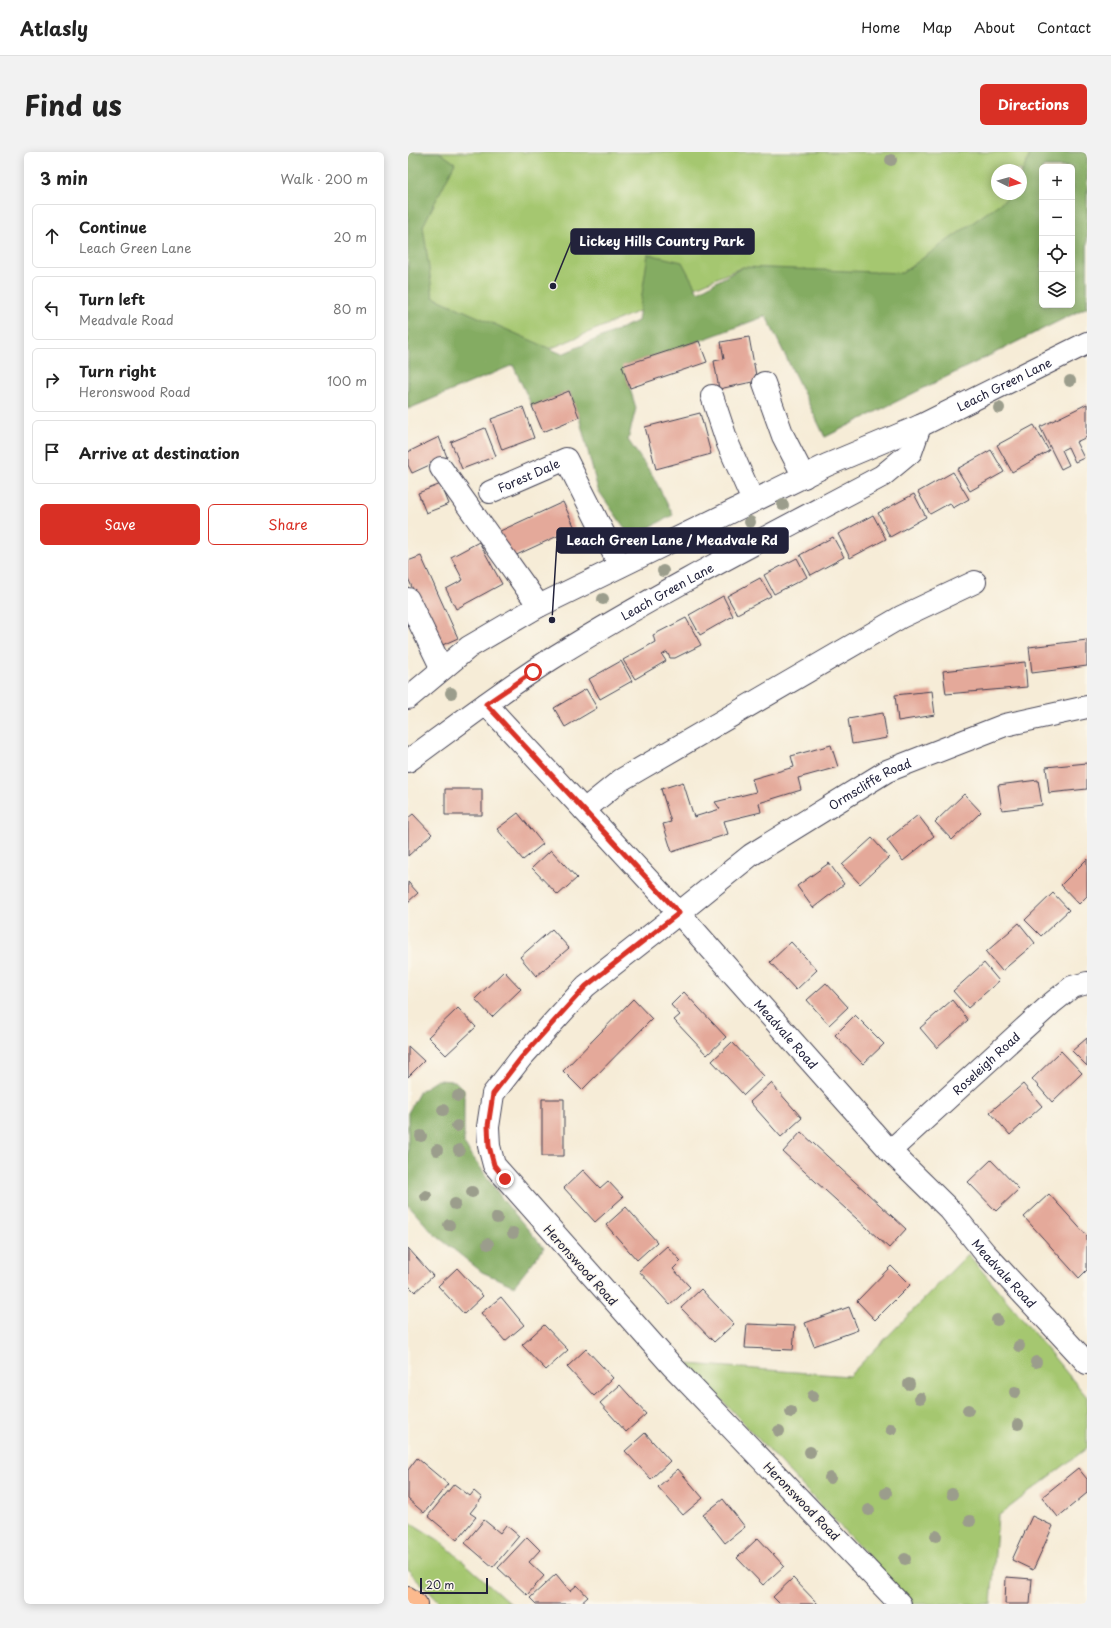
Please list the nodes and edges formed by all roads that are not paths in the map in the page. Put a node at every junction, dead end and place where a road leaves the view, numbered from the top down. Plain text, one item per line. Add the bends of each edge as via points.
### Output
1 (1087, 343) edge
2 (764, 383) dead end
3 (712, 396) dead end
4 (920, 426) junction
5 (441, 468) dead end
6 (804, 477) junction
7 (490, 492) dead end
8 (753, 501) junction
9 (620, 566) junction
10 (975, 582) dead end
11 (408, 599) edge
12 (539, 606) junction
13 (442, 669) junction
14 (408, 698) edge
15 (486, 704) junction
16 (1087, 707) edge
17 (408, 761) edge
18 (584, 810) junction
19 (679, 913) junction
20 (1087, 983) edge
21 (890, 1151) junction
22 (1087, 1363) edge
23 (408, 1598) edge
24 (416, 1604) edge
25 (900, 1604) edge

1 - 4 street, Leach Green Lane
2 - 6 street via 783,436
3 - 8 street via 728,444
4 - 6 street, Leach Green Lane
4 - 15 street, Leach Green Lane via 911,452 882,476 652,600 555,656
5 - 12 street
6 - 8 street, Leach Green Lane
7 - 9 street, Forest Dale via 566,459
8 - 9 street, Leach Green Lane
9 - 12 street, Leach Green Lane
10 - 18 street via 894,621 621,780
11 - 13 street
12 - 13 street, Leach Green Lane via 469,647
13 - 14 street, Leach Green Lane
15 - 17 street, Leach Green Lane
15 - 18 street, Meadvale Road
16 - 19 street, Ormscliffe Road via 1005,725 887,771 751,855
18 - 19 street, Meadvale Road
19 - 21 street, Meadvale Road
19 - 25 street, Heronswood Road via 586,986 521,1058 493,1094 488,1126 489,1146 494,1165 673,1367
20 - 21 street, Roseleigh Road via 1072,987 1052,1003
21 - 22 street, Meadvale Road via 950,1210 985,1253
23 - 24 main road

